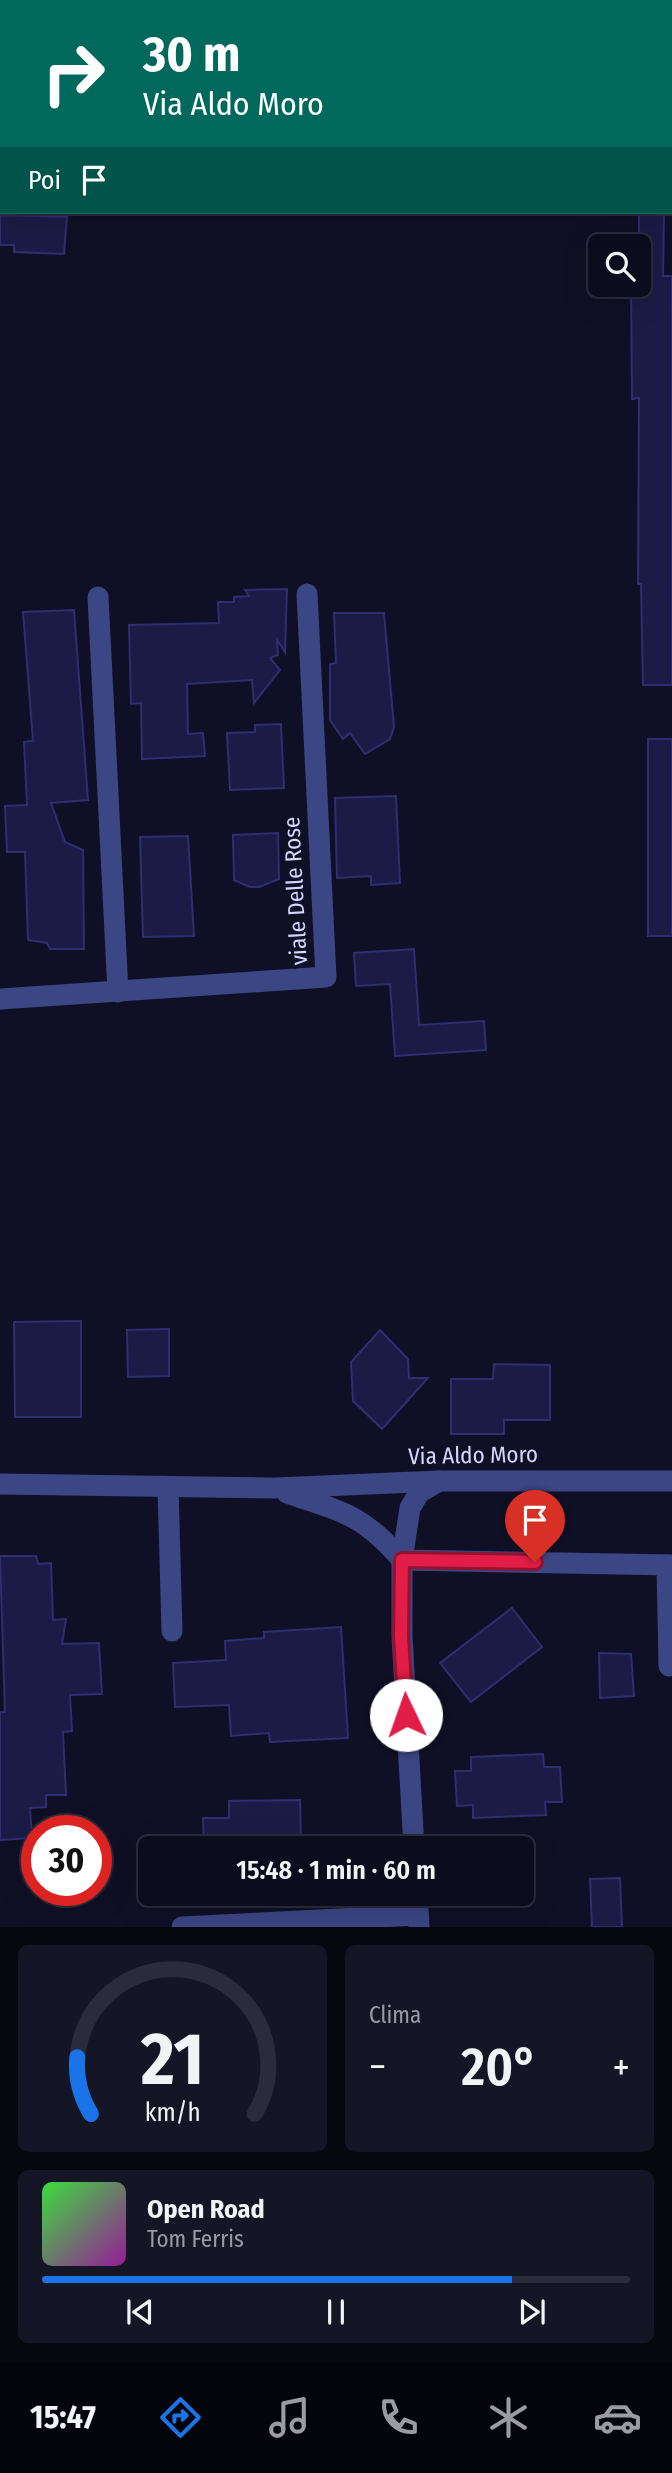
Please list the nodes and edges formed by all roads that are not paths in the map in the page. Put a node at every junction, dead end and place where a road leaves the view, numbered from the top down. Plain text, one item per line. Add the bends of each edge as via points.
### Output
1 (307, 594) dead end
2 (98, 597) dead end
3 (118, 992) junction
4 (0, 999) edge
5 (439, 1480) junction
6 (672, 1481) edge
7 (0, 1484) edge
8 (168, 1487) junction
9 (275, 1489) junction
10 (402, 1560) junction
11 (670, 1565) edge
12 (172, 1631) dead end
13 (669, 1666) dead end
14 (413, 1836) edge
15 (419, 1921) edge
16 (182, 1927) edge

1 - 3 street, viale Delle Rose via 326,977
2 - 3 street
3 - 4 street, viale Delle Rose
5 - 6 street, Via Aldo Moro
5 - 9 street, Via Aldo Moro
5 - 10 street via 419,1493 410,1508
7 - 8 street, Via Aldo Moro
8 - 9 street, Via Aldo Moro
8 - 12 street
9 - 10 street, Via Aldo Moro via 355,1516 380,1534
10 - 11 street
10 - 14 street via 401,1636
11 - 13 street
15 - 16 street

